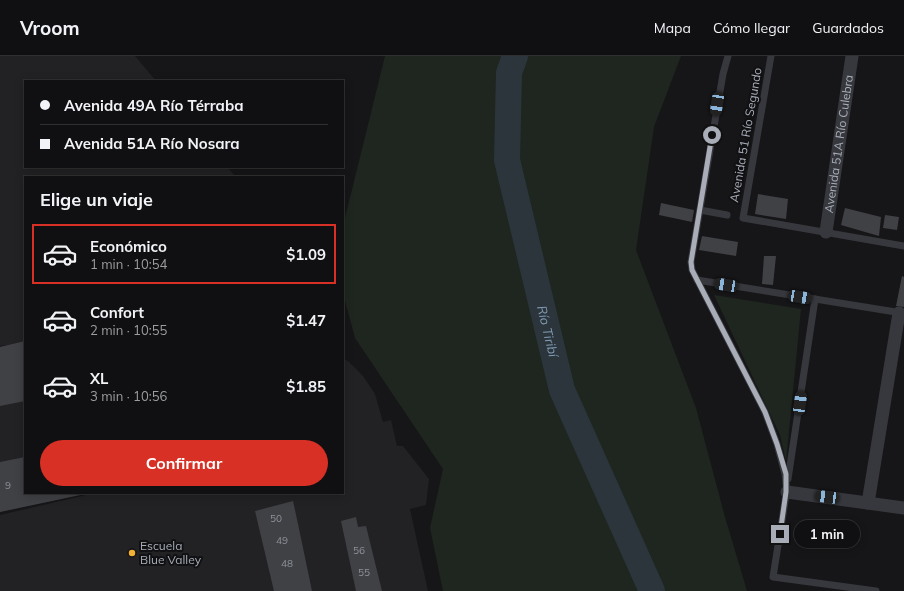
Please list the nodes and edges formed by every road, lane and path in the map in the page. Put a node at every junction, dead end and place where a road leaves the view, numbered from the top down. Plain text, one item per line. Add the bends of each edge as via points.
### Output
1 (728, 56) edge
2 (771, 56) edge
3 (852, 56) edge
4 (700, 210) junction
5 (727, 215) dead end
6 (826, 232) junction
7 (904, 246) edge
8 (697, 280) junction
9 (815, 299) junction
10 (901, 313) edge
11 (786, 492) junction
12 (868, 503) junction
13 (904, 508) edge
14 (876, 591) edge

1 - 4 lane via 722,74
2 - 6 lane, Avenida 51 Río Segundo via 743,218
3 - 6 street, Avenida 51A Río Culebra
4 - 5 lane
4 - 8 lane via 691,262
6 - 7 lane
8 - 9 lane
8 - 11 lane via 765,412 786,474
9 - 10 lane
9 - 11 lane
10 - 12 street
11 - 12 street
11 - 14 lane via 773,577
12 - 13 street

